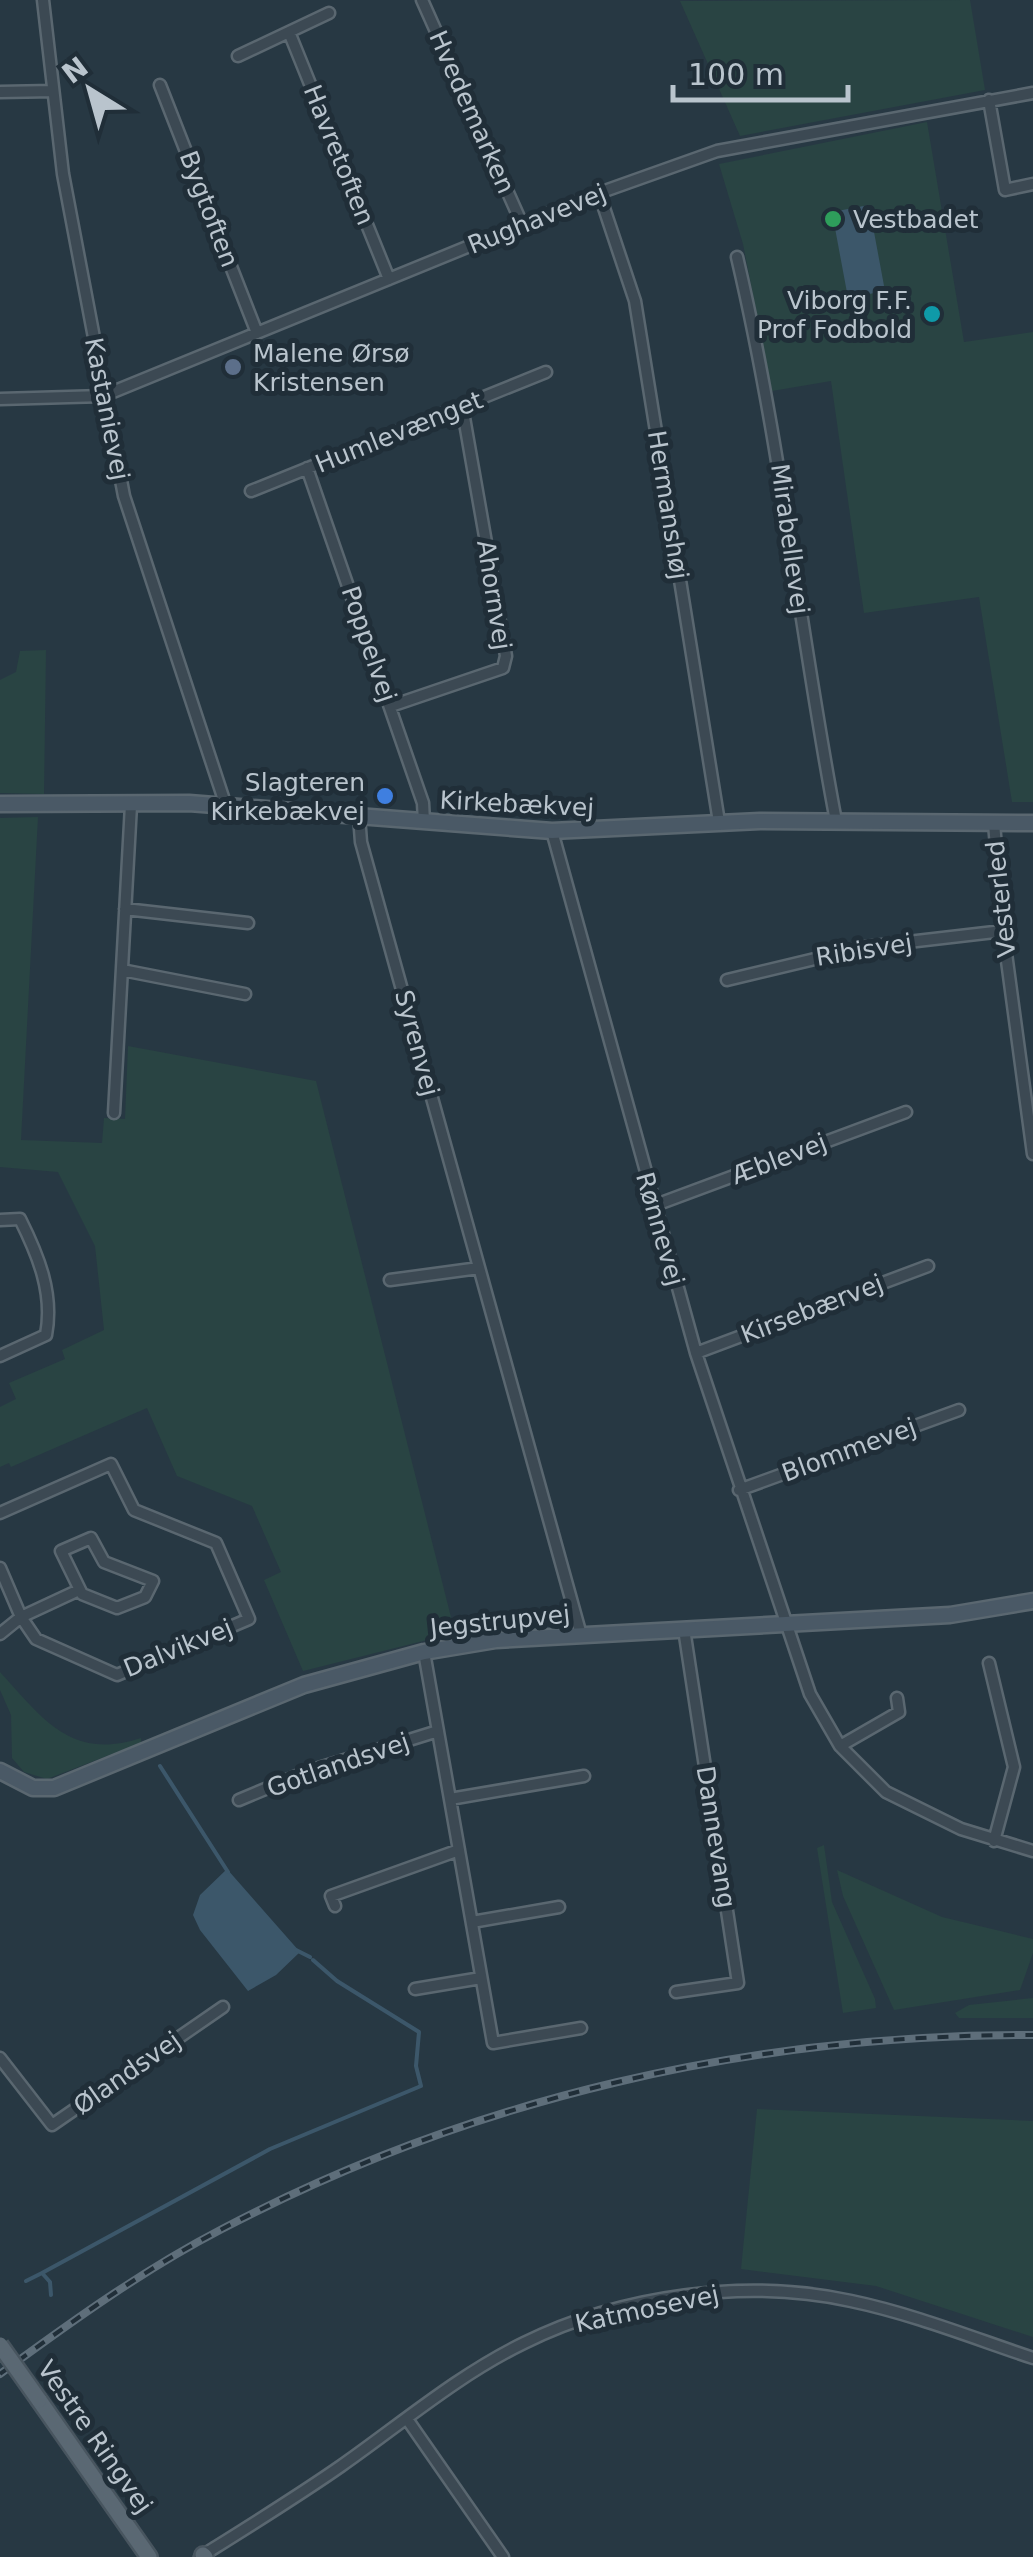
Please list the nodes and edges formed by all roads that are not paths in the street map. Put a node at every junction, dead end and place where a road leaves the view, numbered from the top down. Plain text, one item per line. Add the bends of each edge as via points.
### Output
1 (43, 0) edge
2 (422, 0) edge
3 (330, 13) dead end
4 (289, 32) junction
5 (238, 56) dead end
6 (160, 85) dead end
7 (54, 91) junction
8 (0, 92) edge
9 (1033, 93) edge
10 (989, 100) junction
11 (1033, 184) edge
12 (599, 193) junction
13 (522, 224) junction
14 (738, 258) dead end
15 (389, 279) junction
16 (257, 334) junction
17 (546, 372) dead end
18 (104, 396) junction
19 (0, 399) edge
20 (462, 406) junction
21 (307, 468) junction
22 (251, 491) dead end
23 (391, 706) junction
24 (0, 804) edge
25 (131, 805) junction
26 (222, 806) junction
27 (358, 816) junction
28 (836, 821) junction
29 (424, 822) junction
30 (719, 822) junction
31 (994, 822) junction
32 (1033, 823) edge
33 (552, 830) junction
34 (125, 909) junction
35 (248, 922) dead end
36 (1003, 932) junction
37 (122, 970) junction
38 (727, 980) dead end
39 (245, 994) dead end
40 (906, 1112) dead end
41 (114, 1113) dead end
42 (1033, 1154) edge
43 (652, 1206) junction
44 (0, 1220) edge
45 (928, 1266) dead end
46 (479, 1268) junction
47 (390, 1280) dead end
48 (696, 1353) junction
49 (0, 1356) edge
50 (958, 1410) dead end
51 (740, 1490) junction
52 (0, 1513) edge
53 (0, 1568) edge
54 (80, 1590) junction
55 (1033, 1601) edge
56 (20, 1618) junction
57 (784, 1624) junction
58 (684, 1629) junction
59 (0, 1634) edge
60 (582, 1636) junction
61 (424, 1652) junction
62 (988, 1663) dead end
63 (897, 1698) dead end
64 (438, 1730) junction
65 (840, 1746) junction
66 (0, 1771) edge
67 (584, 1776) dead end
68 (450, 1799) junction
69 (239, 1800) dead end
70 (994, 1841) junction
71 (459, 1850) junction
72 (1033, 1851) edge
73 (335, 1906) dead end
74 (559, 1908) dead end
75 (472, 1922) junction
76 (481, 1978) junction
77 (415, 1988) dead end
78 (676, 1992) dead end
79 (223, 2007) dead end
80 (581, 2028) dead end
81 (0, 2058) edge
82 (0, 2345) edge
83 (1033, 2358) edge
84 (406, 2420) junction
85 (203, 2556) edge
86 (149, 2557) edge
87 (503, 2557) edge

1 - 7 street, Kastanievej
2 - 13 street, Hvedemarken
3 - 4 street
4 - 5 street
4 - 15 street, Havretoften
6 - 16 street, Bygtoften
7 - 8 street
7 - 18 street, Kastanievej
9 - 10 street, Rughavevej
10 - 11 street via 1005,190
10 - 12 street, Rughavevej via 739,146
12 - 13 street, Rughavevej
12 - 30 street, Hermanshøj via 635,301
13 - 15 street, Rughavevej
14 - 28 street, Mirabellevej via 769,396
15 - 16 street, Rughavevej
16 - 18 street, Rughavevej
17 - 20 street, Humlevænget
18 - 19 street
18 - 26 street, Kastanievej via 124,496
20 - 21 street, Humlevænget
20 - 23 street, Ahornvej via 506,656 502,668
21 - 22 street, Humlevænget
21 - 23 street, Poppelvej
23 - 29 street, Poppelvej
24 - 25 street, Kirkebækvej
25 - 26 street, Kirkebækvej
25 - 34 street
26 - 27 street, Kirkebækvej
27 - 29 street, Kirkebækvej
27 - 46 street, Syrenvej
28 - 30 street, Kirkebækvej
28 - 31 street, Kirkebækvej
29 - 33 street, Kirkebækvej
30 - 33 street, Kirkebækvej
31 - 32 street, Kirkebækvej
31 - 36 street, Vesterled
33 - 43 street, Rønnevej
34 - 35 street
34 - 37 street
36 - 38 street, Ribisvej via 865,947
36 - 42 street, Vesterled
37 - 39 street
37 - 41 street
40 - 43 street, Æblevej
43 - 48 street, Rønnevej
44 - 49 street via 20,1219 43,1264 48,1324 46,1335
45 - 48 street, Kirsebærvej
46 - 47 street
46 - 60 street, Syrenvej
48 - 51 street, Rønnevej
50 - 51 street, Blommevej
51 - 57 street, Rønnevej
52 - 56 street, Dalvikvej via 111,1464 134,1510 216,1542 249,1619 117,1675 36,1639
53 - 56 street, Dalvikvej
54 - 54 street via 117,1608 144,1597 153,1581 104,1562 92,1538 62,1550
54 - 56 street
55 - 57 street, Jegstrupvej via 950,1615
56 - 59 street
57 - 58 street, Jegstrupvej
57 - 65 street, Rønnevej via 810,1694
58 - 60 street, Jegstrupvej
58 - 78 street, Dannevang via 738,1983
60 - 61 street, Jegstrupvej
61 - 64 street, Gotlandsvej
61 - 66 street, Jegstrupvej via 304,1686 54,1788 32,1788
62 - 70 street via 1014,1767
63 - 65 street via 900,1712
64 - 68 street, Gotlandsvej
64 - 69 street, Gotlandsvej
65 - 70 street, Rønnevej via 886,1792
67 - 68 street
68 - 71 street, Gotlandsvej
70 - 72 street, Rønnevej
71 - 73 street via 331,1896
71 - 75 street, Gotlandsvej
74 - 75 street
75 - 76 street, Gotlandsvej
76 - 77 street
76 - 80 street, Gotlandsvej via 493,2043
79 - 81 street, Ølandsvej via 52,2125
82 - 86 main road, Vestre Ringvej, bridge
83 - 84 street, Katmosevej via 851,2300 729,2291 574,2322 472,2373
84 - 85 street, Katmosevej
84 - 87 street

